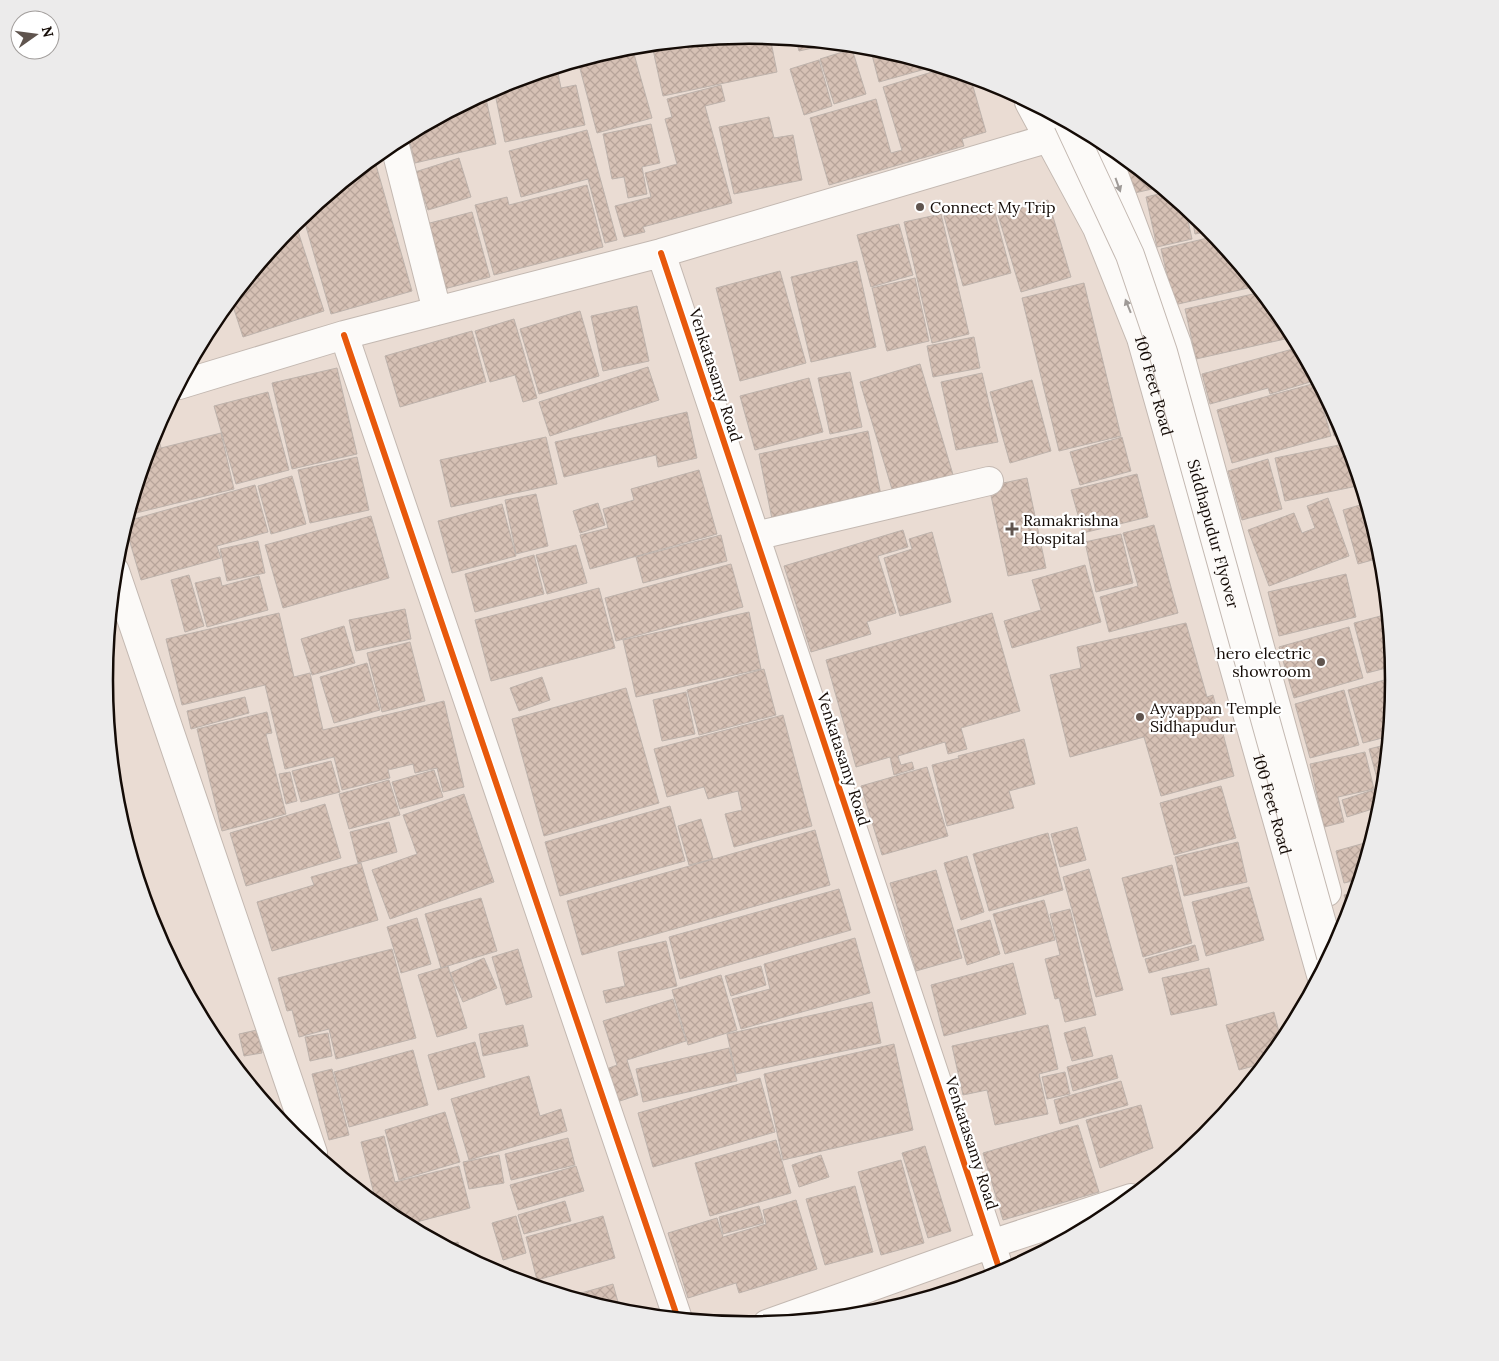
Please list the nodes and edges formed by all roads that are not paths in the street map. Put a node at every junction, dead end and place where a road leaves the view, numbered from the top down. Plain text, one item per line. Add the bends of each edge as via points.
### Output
1 (1044, 116) edge
2 (1059, 130) edge
3 (396, 151) edge
4 (1105, 152) edge
5 (661, 253) junction
6 (437, 312) junction
7 (344, 334) junction
8 (188, 381) edge
9 (989, 481) dead end
10 (755, 536) junction
11 (120, 586) edge
12 (1337, 927) edge
13 (1328, 946) edge
14 (1318, 968) edge
15 (308, 1139) edge
16 (1110, 1205) edge
17 (991, 1244) junction
18 (999, 1267) edge
19 (676, 1313) edge
20 (789, 1316) edge

1 - 2 street, 100 Feet Road
2 - 5 street
2 - 13 street, Siddhapudur Flyover, bridge via 1130,255 1163,352
14 -> 2 street, 100 Feet Road via 1141,338
3 - 6 street
4 -> 12 street, 100 Feet Road via 1177,344
5 - 6 street
5 - 10 street, Venkatasamy Road
6 - 7 street
7 - 8 street
7 - 19 street
9 - 10 street
10 - 17 street, Venkatasamy Road
11 - 15 street
16 - 17 street
17 - 18 street, Venkatasamy Road
17 - 20 street

